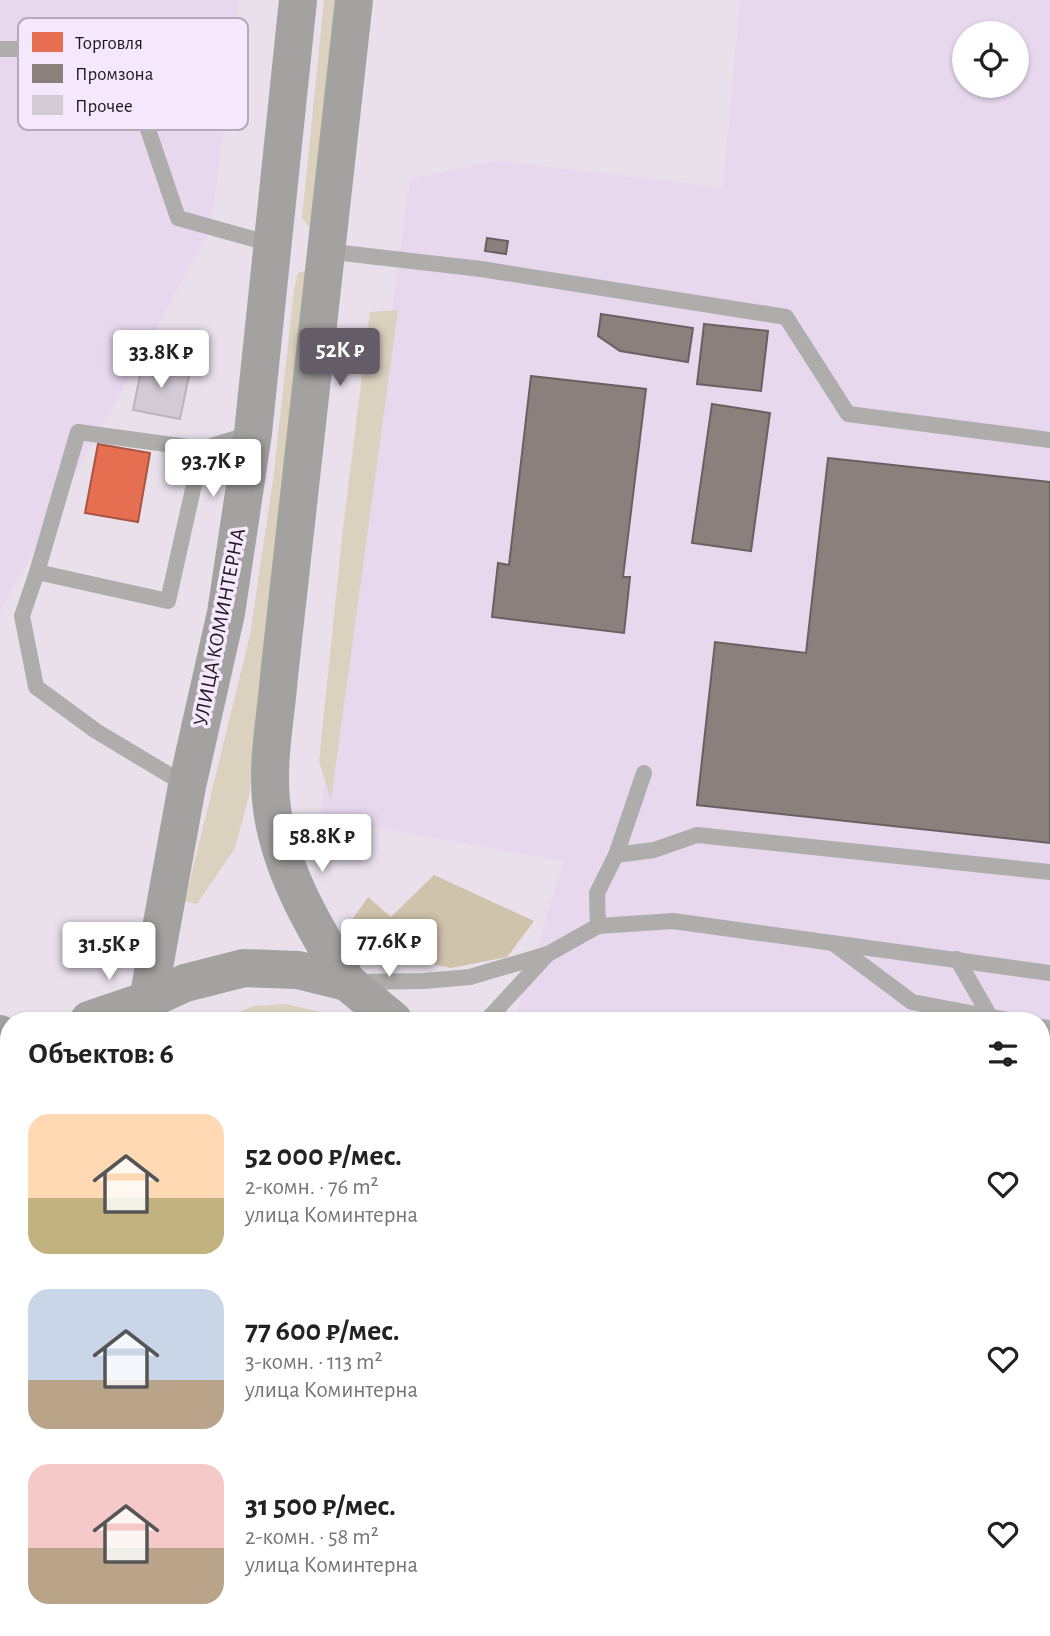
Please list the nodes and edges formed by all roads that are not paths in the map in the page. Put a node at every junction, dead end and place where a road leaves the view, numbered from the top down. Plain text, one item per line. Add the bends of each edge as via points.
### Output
1 (298, 0) edge
2 (355, 0) edge
3 (0, 49) edge
4 (18, 49) edge
5 (148, 130) edge
6 (271, 244) junction
7 (325, 251) junction
8 (253, 433) junction
9 (1050, 440) edge
10 (202, 449) junction
11 (37, 572) junction
12 (645, 773) dead end
13 (187, 786) junction
14 (616, 855) junction
15 (1050, 873) edge
16 (598, 926) junction
17 (831, 942) junction
18 (548, 954) junction
19 (957, 959) junction
20 (1050, 973) edge
21 (348, 982) junction
22 (145, 1010) edge
23 (384, 1012) edge
24 (494, 1012) edge
25 (958, 1012) edge
26 (987, 1012) edge

1 - 6 main road, УЛИЦА КОМИНТЕРНА
2 - 7 main road
3 - 4 lane
5 - 6 lane via 178,218
6 - 7 main road
6 - 8 main road, УЛИЦА КОМИНТЕРНА
7 - 9 lane via 481,269 786,317 848,414
7 - 21 main road via 279,676 271,800 289,871 313,926
8 - 10 lane
8 - 13 main road, УЛИЦА КОМИНТЕРНА via 226,613
10 - 11 lane via 78,432
10 - 11 lane via 169,601
11 - 13 lane via 22,616 36,687 96,731
12 - 14 lane
13 - 22 main road, УЛИЦА КОМИНТЕРНА
14 - 15 lane via 654,850 697,835
14 - 16 lane via 597,893
16 - 17 lane via 673,921
16 - 18 lane
17 - 19 lane
17 - 25 lane via 912,1002
18 - 21 lane via 470,977
18 - 24 lane
19 - 20 lane
19 - 26 lane
21 - 22 main road via 298,970 244,968 185,983
21 - 23 main road

